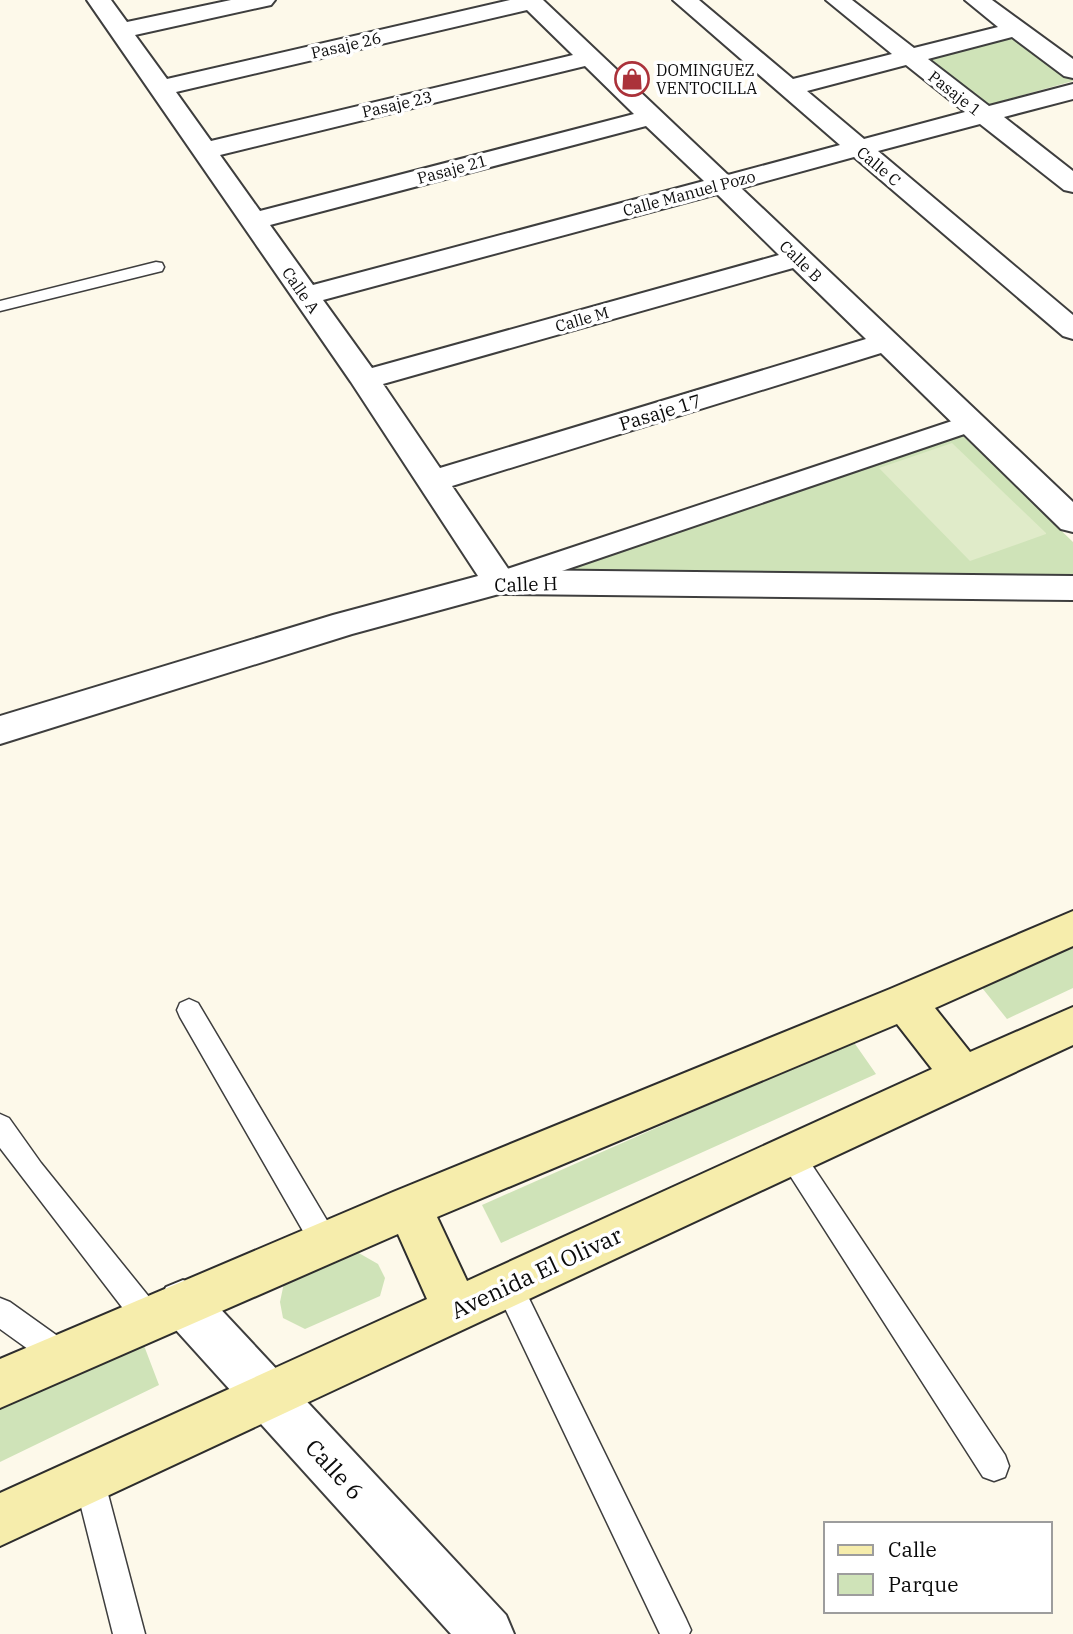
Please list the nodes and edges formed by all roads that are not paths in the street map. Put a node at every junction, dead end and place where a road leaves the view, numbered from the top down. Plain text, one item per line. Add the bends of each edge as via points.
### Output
1 (99, 0) edge
2 (685, 0) edge
3 (838, 0) edge
4 (977, 0) edge
5 (256, 1) edge
6 (531, 1) edge
7 (1016, 29) junction
8 (120, 31) junction
9 (910, 57) junction
10 (590, 58) junction
11 (1073, 71) edge
12 (159, 88) junction
13 (788, 88) junction
14 (1073, 91) edge
15 (984, 115) junction
16 (650, 117) junction
17 (858, 148) junction
18 (204, 151) junction
19 (1073, 184) edge
20 (722, 185) junction
21 (253, 221) junction
22 (799, 258) junction
23 (156, 267) dead end
24 (305, 296) junction
25 (0, 306) edge
26 (1073, 330) edge
27 (887, 342) junction
28 (365, 380) junction
29 (970, 423) junction
30 (433, 481) junction
31 (1073, 522) edge
32 (499, 582) junction
33 (1073, 588) edge
34 (0, 730) edge
35 (1073, 928) edge
36 (905, 1002) junction
37 (189, 1010) dead end
38 (1073, 1026) edge
39 (962, 1076) junction
40 (0, 1126) edge
41 (792, 1155) junction
42 (410, 1207) junction
43 (325, 1243) junction
44 (508, 1285) junction
45 (456, 1309) junction
46 (166, 1311) junction
47 (0, 1312) edge
48 (63, 1356) junction
49 (0, 1384) edge
50 (267, 1396) junction
51 (995, 1466) dead end
52 (89, 1479) junction
53 (0, 1520) edge
54 (675, 1630) dead end
55 (129, 1634) edge
56 (487, 1634) edge

1 - 8 street, Calle A
2 - 13 street, Calle C
3 - 9 street, Pasaje 1
4 - 7 street
5 - 8 street
6 - 10 street, Calle B
6 - 12 street, Pasaje 26
7 - 9 street
7 - 11 street
8 - 12 street, Calle A
9 - 13 street
9 - 15 street, Pasaje 1
10 - 16 street, Calle B
10 - 18 street, Pasaje 23
12 - 18 street, Calle A
13 - 17 street, Calle C
14 - 15 street, Calle Manuel Pozo
15 - 17 street, Calle Manuel Pozo
15 - 19 street, Pasaje 1
16 - 20 street, Calle B
16 - 21 street, Pasaje 21
17 - 20 street, Calle Manuel Pozo
17 - 26 street, Calle C
18 - 21 street, Calle A
20 - 22 street, Calle B
20 - 24 street, Calle Manuel Pozo
21 - 24 street, Calle A
22 - 27 street, Calle B
22 - 28 street, Calle M
23 - 25 lane
24 - 28 street, Calle A
27 - 29 street, Calle B
27 - 30 street, Pasaje 17
28 - 30 street, Calle A
29 - 31 street, Calle B
29 - 32 street
30 - 32 street, Calle A
32 - 33 street, Calle H
32 - 34 street, Calle H via 345,624
35 - 36 main road
36 - 39 main road
36 - 42 main road
37 - 43 lane
38 - 39 main road, Avenida El Olivar
39 - 41 main road, Avenida El Olivar
40 - 46 lane via 32,1171
41 - 44 main road, Avenida El Olivar
41 - 51 lane
42 - 43 main road
42 - 45 main road
43 - 46 main road
44 - 45 main road, Avenida El Olivar
44 - 54 lane
45 - 50 main road, Avenida El Olivar
46 - 48 main road
46 - 50 street, Calle 6
47 - 48 lane
48 - 49 main road
50 - 52 main road, Avenida El Olivar
50 - 56 street, Calle 6
52 - 53 main road, Avenida El Olivar
52 - 55 lane

